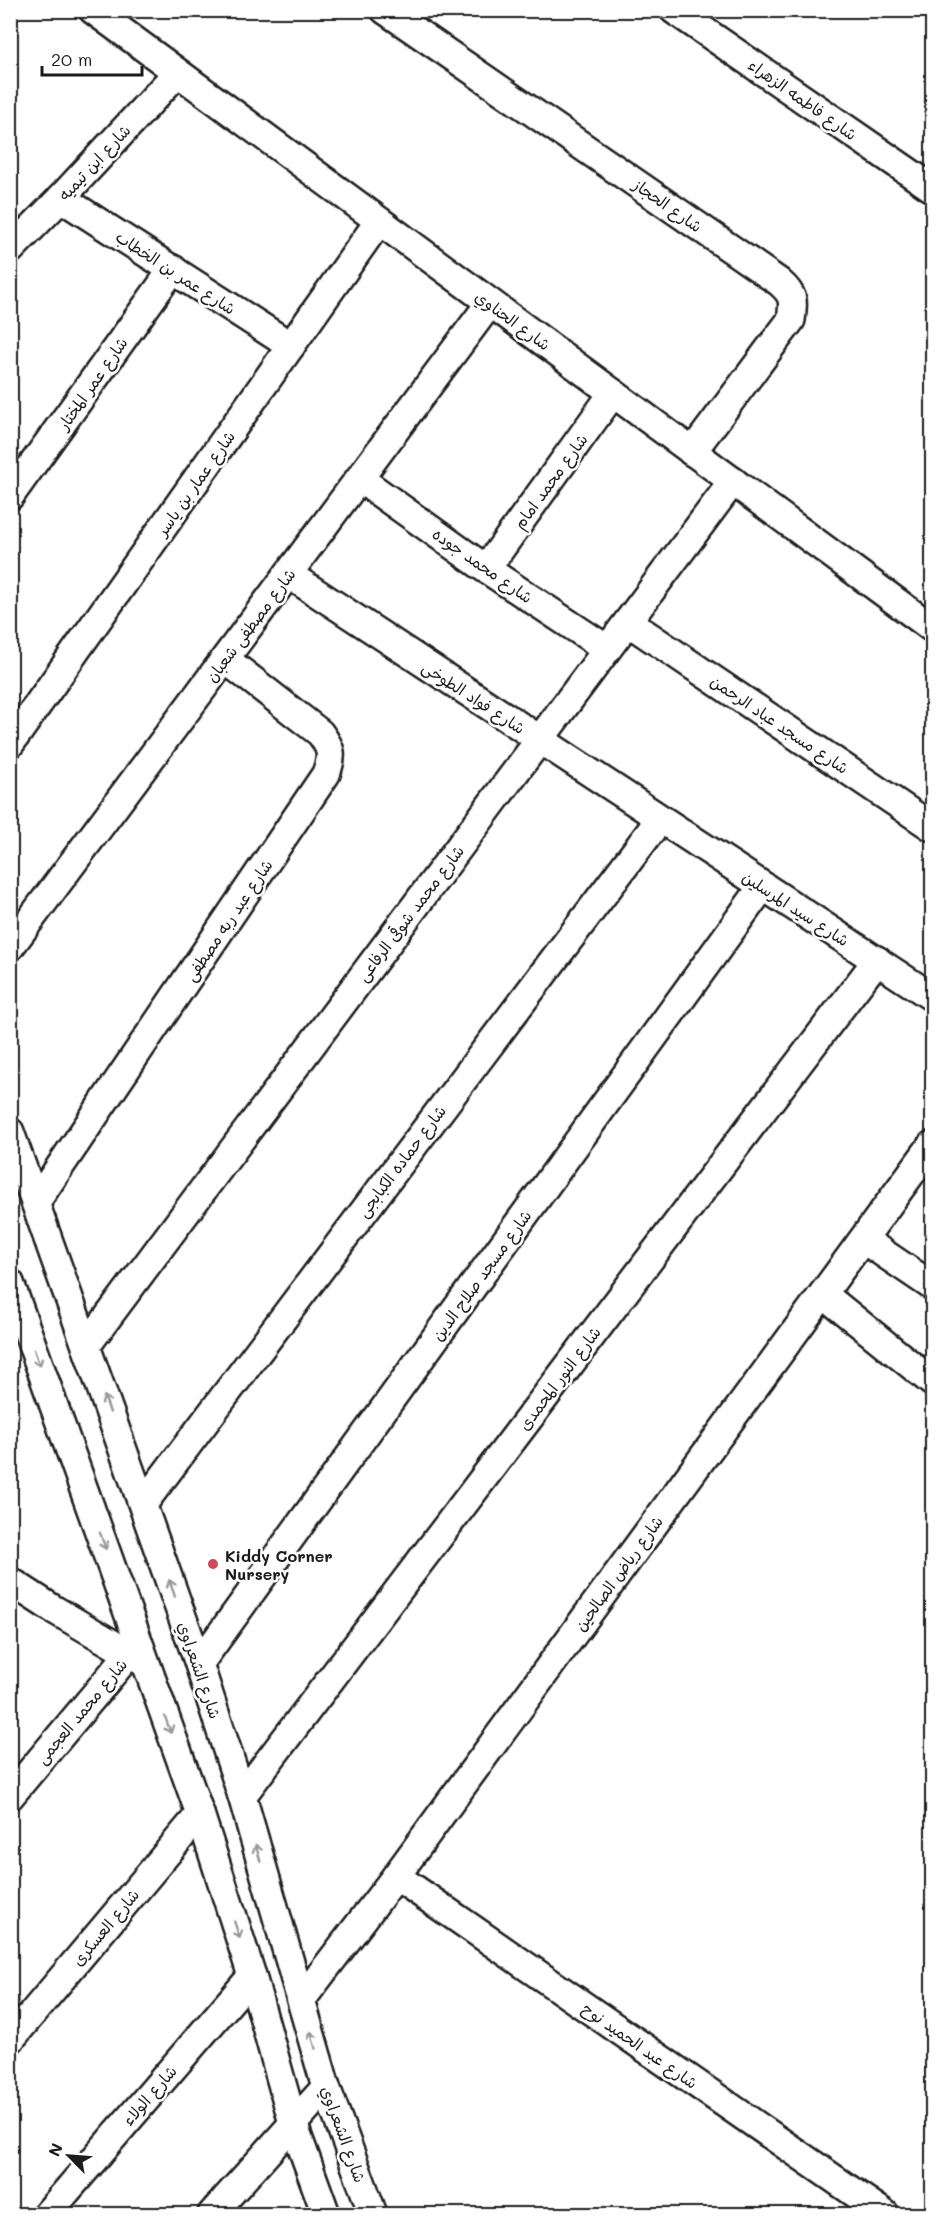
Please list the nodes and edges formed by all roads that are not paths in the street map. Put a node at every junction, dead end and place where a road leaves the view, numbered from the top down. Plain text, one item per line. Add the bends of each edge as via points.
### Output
1 (93, 10) edge
2 (386, 10) edge
3 (674, 10) edge
4 (177, 73) junction
5 (933, 188) edge
6 (61, 198) junction
7 (379, 221) junction
8 (10, 250) edge
9 (173, 269) junction
10 (490, 303) junction
11 (291, 346) junction
12 (613, 393) junction
13 (692, 452) junction
14 (360, 479) junction
15 (733, 481) junction
16 (10, 496) edge
17 (486, 569) junction
18 (288, 574) junction
19 (628, 622) junction
20 (933, 628) edge
21 (607, 649) junction
22 (225, 659) junction
23 (539, 740) junction
24 (10, 744) edge
25 (660, 819) junction
26 (933, 827) edge
27 (763, 886) junction
28 (10, 947) edge
29 (877, 960) junction
30 (933, 997) edge
31 (10, 1132) edge
32 (933, 1145) edge
33 (36, 1202) junction
34 (864, 1240) junction
35 (10, 1283) edge
36 (933, 1286) edge
37 (823, 1294) junction
38 (87, 1345) junction
39 (933, 1382) edge
40 (143, 1504) junction
41 (10, 1581) edge
42 (138, 1659) junction
43 (199, 1664) junction
44 (10, 1796) edge
45 (242, 1796) junction
46 (200, 1814) junction
47 (396, 1876) junction
48 (252, 1976) junction
49 (302, 1999) junction
50 (10, 2040) edge
51 (326, 2087) junction
52 (293, 2123) junction
53 (47, 2214) edge
54 (212, 2214) edge
55 (327, 2214) edge
56 (373, 2214) edge
57 (885, 2214) edge

1 - 4 street, شارع الحناوي
2 - 13 street, شارع الحجاز via 790,292 794,304 791,320
3 - 5 street, شارع فاطمه الزهراء
4 - 6 street, شارع ابن تيميه
4 - 7 street, شارع الحناوي
6 - 8 street, شارع ابن تيميه
6 - 9 street, شارع عمر بن الخطاب
7 - 10 street, شارع الحناوي
7 - 11 street, شارع عمار بن ياسر
9 - 11 street, شارع عمر بن الخطاب
9 - 16 street, شارع عمر المختار
10 - 12 street, شارع الحناوي
10 - 14 street, شارع مصطفى شعبان
11 - 24 street, شارع عمار بن ياسر
12 - 13 street, شارع الحناوي
12 - 17 street, شارع محمد امام
13 - 15 street, شارع الحناوي
14 - 17 street, شارع محمد جوده
14 - 18 street, شارع مصطفى شعبان
15 - 19 street, شارع محمد شوقى الرفاعى
15 - 20 street, شارع الحناوي
17 - 21 street, شارع محمد جوده
18 - 22 street, شارع مصطفى شعبان
18 - 23 street, شارع فواد الطوخى
19 - 21 street, شارع محمد شوقى الرفاعى
19 - 26 street, شارع مسجد عباد الرحمن
21 - 23 street, شارع محمد شوقى الرفاعى
22 - 28 street, شارع مصطفى شعبان
22 - 33 street, شارع عبد ربه مصطفى via 320,733 329,746 331,759 326,774
23 - 25 street, شارع فواد الطوخى
23 - 38 street, شارع محمد شوقى الرفاعى
25 - 27 street, شارع سيد المرسلين
25 - 40 street, شارع حماده الكبابجى
27 - 29 street, شارع سيد المرسلين
27 - 43 street, شارع مسجد صلاح الدين
29 - 30 street, شارع سيد المرسلين
29 - 45 street, شارع النور المحمدى
31 - 33 street, شارع الشعراوي
32 - 34 street, شارع رياض الصالحين
33 - 38 street, شارع الشعراوي
34 - 36 street
34 - 37 street, شارع رياض الصالحين
35 -> 42 street
37 - 39 street
37 - 47 street, شارع رياض الصالحين
40 -> 38 street, شارع الشعراوي
43 -> 40 street, شارع الشعراوي
41 - 42 street
42 - 44 street, شارع محمد العجمى
42 -> 46 street
43 - 45 street, شارع الشعراوي
49 -> 45 street, شارع الشعراوي
46 -> 48 street
46 - 50 street, شارع العسكرى
47 - 49 street, شارع رياض الصالحين
47 - 57 street, شارع عبد الحميد نوح
48 - 52 street
48 - 53 street, شارع الولاء
51 -> 49 street, شارع الشعراوي
51 - 52 street
51 - 56 street, شارع الشعراوي
52 - 54 street
52 - 55 street

